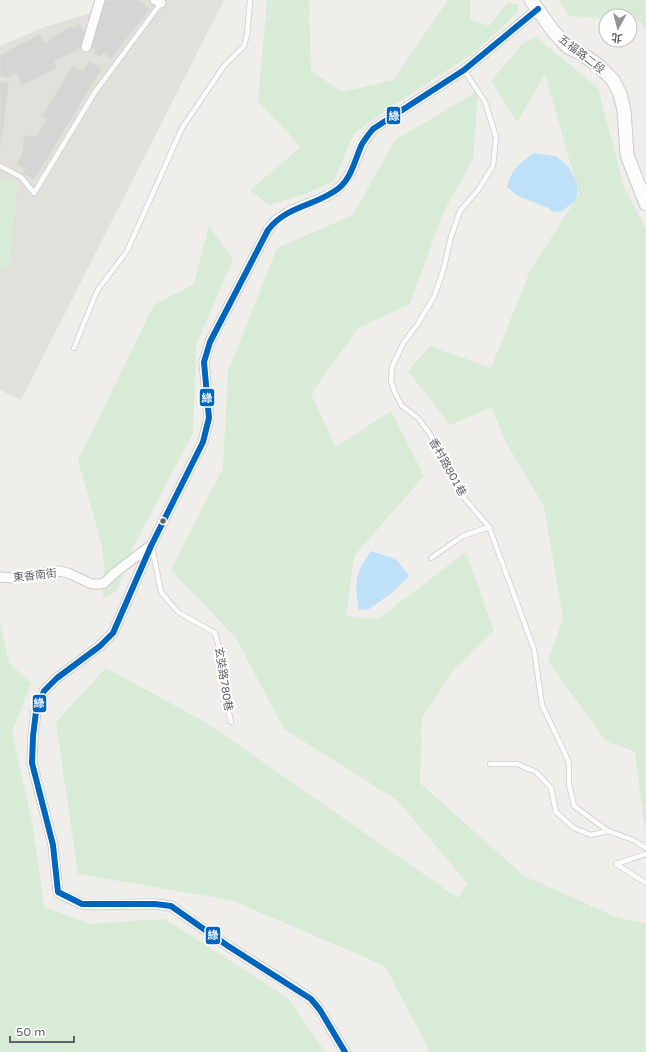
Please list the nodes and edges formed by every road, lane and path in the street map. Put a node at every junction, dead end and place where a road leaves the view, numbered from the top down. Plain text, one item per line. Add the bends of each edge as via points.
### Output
1 (100, 0) edge
2 (250, 0) edge
3 (160, 1) edge
4 (535, 4) edge
5 (86, 47) dead end
6 (464, 70) junction
7 (0, 166) edge
8 (646, 204) edge
9 (74, 348) dead end
10 (489, 527) junction
11 (151, 546) junction
12 (431, 558) dead end
13 (0, 577) edge
14 (231, 722) dead end
15 (490, 764) dead end
16 (608, 831) junction
17 (646, 848) edge
18 (646, 854) edge
19 (646, 883) edge
20 (345, 1052) edge

1 - 5 street
2 - 9 lane via 248,34 244,46 224,66 182,128 127,251 97,291
3 - 7 lane via 95,92 34,193 21,177
4 - 6 street
4 - 8 main road, 五福路二段 via 553,31 568,47 599,66 613,80 624,110 627,155
6 - 10 lane, 香村路801巷 via 485,102 496,137 493,166 478,190 460,211 451,236 444,271 434,297 404,342 392,367 391,381 402,406 418,418 426,429 465,499
6 - 11 street via 373,129 341,186 331,194 290,211 275,221 268,230 210,342 204,362 209,418 203,442
10 - 12 lane via 463,536
10 - 16 lane, 香村路801巷 via 534,649 542,705 568,763 574,806
11 - 13 street, 東香南街 via 104,583 92,584 59,571 11,578
11 - 14 lane, 玄奘路780巷 via 161,592 178,612 215,633
11 - 20 street via 113,632 100,646 44,691 36,712 32,763 53,845 58,892 82,904 171,906 311,999
15 - 16 lane via 517,764 536,772 551,788 556,812 574,828 591,835
16 - 17 lane, 香村路801巷
18 - 19 lane via 616,864

